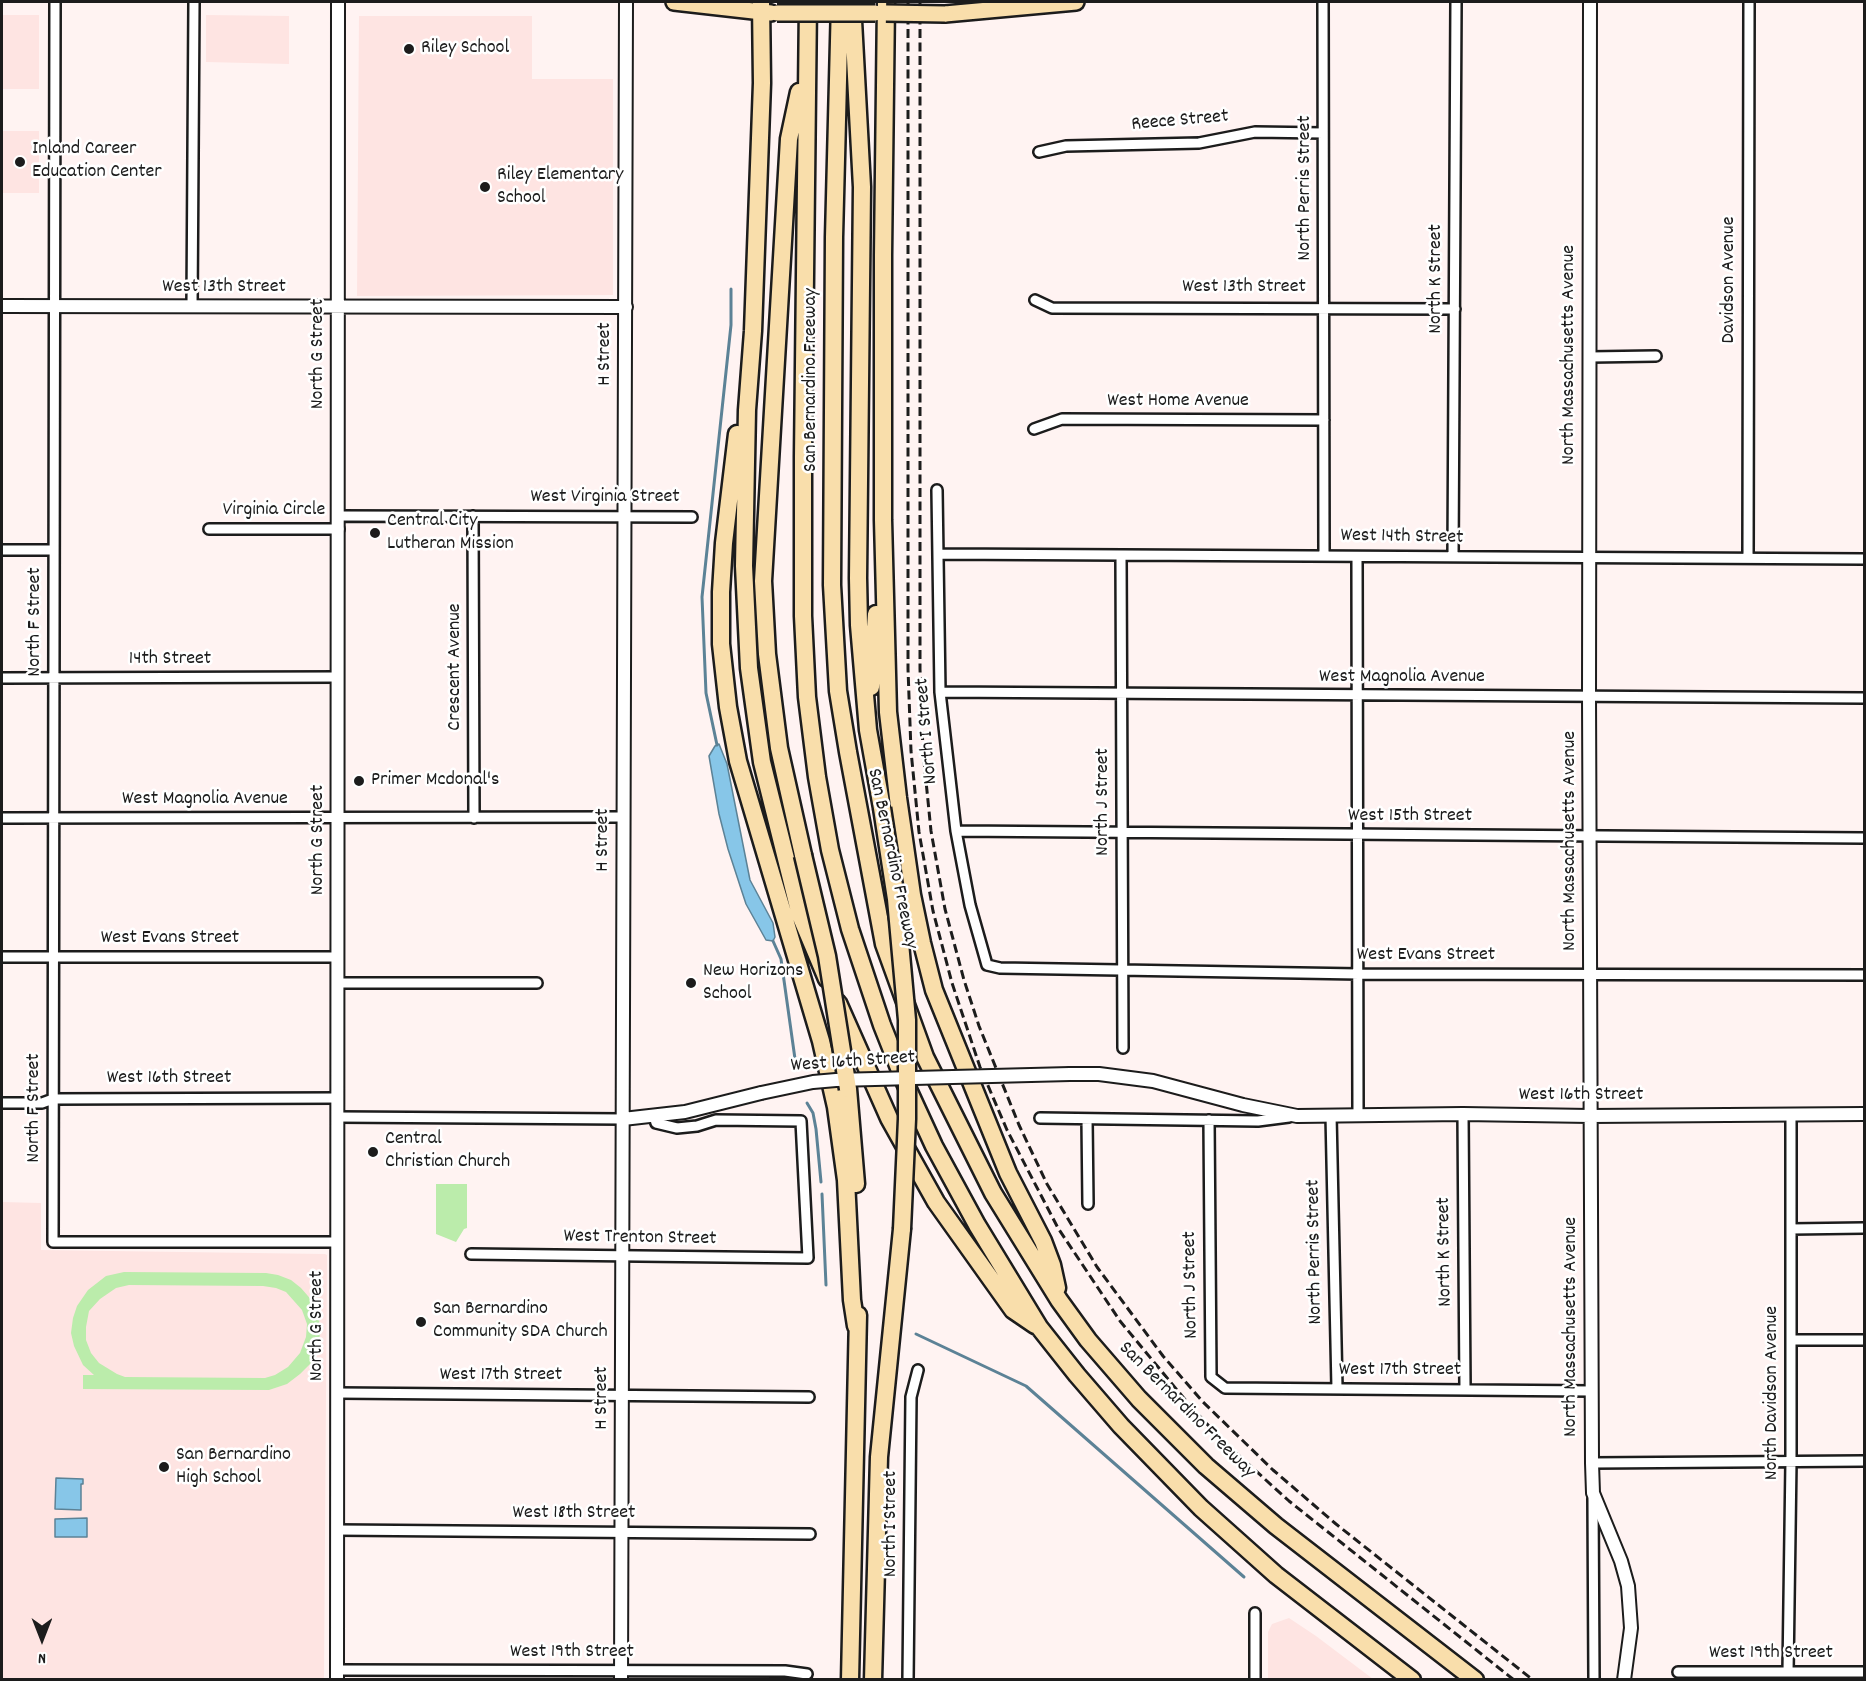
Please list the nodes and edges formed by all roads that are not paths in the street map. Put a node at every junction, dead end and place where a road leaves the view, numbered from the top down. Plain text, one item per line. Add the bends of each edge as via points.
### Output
1 (55, 2) edge
2 (194, 2) edge
3 (338, 2) edge
4 (626, 2) edge
5 (674, 2) edge
6 (808, 2) edge
7 (840, 2) edge
8 (852, 2) edge
9 (1076, 2) edge
10 (1323, 2) edge
11 (1456, 2) edge
12 (1590, 2) edge
13 (1749, 2) edge
14 (886, 7) edge
15 (766, 9) edge
16 (807, 59) junction
17 (1323, 133) junction
18 (1039, 152) dead end
19 (1035, 300) dead end
20 (2, 306) edge
21 (55, 306) junction
22 (192, 307) junction
23 (626, 307) junction
24 (339, 308) junction
25 (1324, 308) junction
26 (1455, 309) junction
27 (1656, 356) dead end
28 (1590, 357) junction
29 (747, 410) junction
30 (1324, 420) junction
31 (1034, 429) dead end
32 (937, 490) dead end
33 (473, 516) junction
34 (625, 517) junction
35 (692, 517) dead end
36 (883, 520) junction
37 (339, 523) junction
38 (209, 529) dead end
39 (2, 550) edge
40 (54, 550) junction
41 (938, 554) junction
42 (1324, 555) junction
43 (1121, 556) junction
44 (1357, 557) junction
45 (1453, 557) junction
46 (1748, 558) junction
47 (1590, 559) junction
48 (1864, 559) edge
49 (338, 677) junction
50 (2, 678) edge
51 (54, 678) junction
52 (940, 692) junction
53 (1122, 693) junction
54 (1358, 696) junction
55 (1589, 696) junction
56 (1864, 698) edge
57 (868, 730) junction
58 (624, 817) junction
59 (2, 818) edge
60 (54, 818) junction
61 (338, 818) junction
62 (474, 818) junction
63 (956, 831) junction
64 (1122, 831) junction
65 (1359, 835) junction
66 (1590, 835) junction
67 (1864, 838) edge
68 (2, 957) edge
69 (54, 957) junction
70 (338, 957) junction
71 (987, 965) joint
72 (1122, 971) junction
73 (1359, 974) junction
74 (1591, 975) junction
75 (1864, 975) edge
76 (338, 982) junction
77 (537, 983) dead end
78 (1123, 1048) dead end
79 (338, 1098) junction
80 (53, 1099) junction
81 (2, 1103) edge
82 (1462, 1114) junction
83 (1791, 1114) junction
84 (1864, 1114) edge
85 (1331, 1115) junction
86 (1358, 1115) junction
87 (654, 1116) junction
88 (1297, 1116) junction
89 (1590, 1116) junction
90 (338, 1117) junction
91 (1040, 1118) dead end
92 (623, 1119) junction
93 (1087, 1119) junction
94 (1209, 1120) junction
95 (1088, 1204) dead end
96 (1864, 1228) edge
97 (1791, 1229) junction
98 (338, 1242) junction
99 (471, 1254) dead end
100 (622, 1257) junction
101 (1059, 1300) junction
102 (856, 1326) junction
103 (1039, 1327) junction
104 (1791, 1340) junction
105 (1864, 1340) edge
106 (918, 1370) dead end
107 (1211, 1377) joint
108 (1337, 1388) junction
109 (1465, 1389) junction
110 (1592, 1391) junction
111 (338, 1393) junction
112 (622, 1395) junction
113 (809, 1396) dead end
114 (1791, 1461) junction
115 (1864, 1461) edge
116 (1592, 1463) junction
117 (1593, 1493) junction
118 (337, 1530) junction
119 (622, 1533) junction
120 (810, 1534) dead end
121 (1255, 1613) dead end
122 (1678, 1672) dead end
123 (1788, 1672) junction
124 (1864, 1672) edge
125 (807, 1674) dead end
126 (337, 1675) edge
127 (621, 1675) edge
128 (850, 1680) edge
129 (873, 1680) edge
130 (908, 1680) edge
131 (1255, 1680) edge
132 (1412, 1680) edge
133 (1475, 1680) edge
134 (1594, 1680) edge
135 (1624, 1680) edge

1 - 21 street, North F Street
2 - 22 street
3 - 24 street, North G Street
4 - 23 street, H Street
5 - 15 main road
6 - 16 highway, San Bernardino Freeway
7 - 101 highway, San Bernardino Freeway via 832,585 838,691 848,752 884,945 926,1057 993,1193
8 - 57 highway via 862,188 858,578
9 - 14 main road, bridge via 945,14
10 - 17 street, North Perris Street
11 - 26 street, North K Street
12 - 28 street, North Massachusetts Avenue
13 - 46 street, Davidson Avenue
14 - 15 main road, bridge
14 - 36 highway
15 - 29 highway
16 - 102 highway, bridge via 789,139 763,581 779,748 827,956 849,1089 856,1156 860,1300
16 - 103 highway, San Bernardino Freeway via 803,616 807,697 822,808 850,929 905,1083 977,1225
17 - 18 street, Reece Street via 1255,132 1199,143 1065,146
17 - 25 street, North Perris Street
19 - 25 street, West 13th Street via 1052,308
20 - 21 street, West 13th Street
21 - 22 street, West 13th Street
21 - 40 street, North F Street
22 - 24 street, West 13th Street
23 - 24 street, West 13th Street
23 - 34 street, H Street
24 - 37 street, North G Street
25 - 26 street, West 13th Street
25 - 30 street, North Perris Street
26 - 45 street, North K Street
27 - 28 street
28 - 47 street, North Massachusetts Avenue
29 - 102 highway via 740,416 723,563 721,644 728,707 738,761 821,1041 836,1107 846,1180
29 - 103 highway via 744,566 749,668 762,762 800,915 889,1118 936,1202 1013,1310
30 - 31 street, West Home Avenue via 1062,419
30 - 42 street, North Perris Street
32 - 41 street, North I Street
33 - 34 street, West Virginia Street
33 - 37 street, West Virginia Street
33 - 62 street, Crescent Avenue
34 - 35 street, West Virginia Street
34 - 58 street, H Street
36 - 57 highway
36 - 101 highway via 890,735 921,943 942,1012 982,1111 1043,1241
37 - 38 street, Virginia Circle
37 - 49 street, North G Street
39 - 40 street
40 - 51 street, North F Street
41 - 43 street, West 14th Street
41 - 52 street, North I Street
42 - 43 street, West 14th Street
42 - 44 street, West 14th Street
43 - 53 street, North J Street
44 - 45 street, West 14th Street
44 - 54 street
45 - 47 street, West 14th Street
46 - 47 street, West 14th Street
46 - 48 street, West 14th Street
47 - 55 street, North Massachusetts Avenue
49 - 51 street, 14th Street
49 - 61 street, North G Street
50 - 51 street, 14th Street
51 - 60 street, North F Street
52 - 53 street, West Magnolia Avenue
52 - 63 street, North I Street
53 - 54 street, West Magnolia Avenue
53 - 64 street, North J Street
54 - 55 street, West Magnolia Avenue
54 - 65 street
55 - 56 street, West Magnolia Avenue
55 - 66 street, North Massachusetts Avenue
57 - 129 highway, bridge via 896,899 907,1020 902,1229 879,1457
58 - 62 street, West Magnolia Avenue
58 - 92 street, H Street
59 - 60 street, West Magnolia Avenue
60 - 61 street, West Magnolia Avenue
60 - 69 street, North F Street
61 - 62 street, West Magnolia Avenue
61 - 70 street, North G Street
63 - 64 street, West 15th Street
63 - 71 street, North I Street via 969,905
64 - 65 street, West 15th Street
64 - 72 street, North J Street
65 - 66 street, West 15th Street
65 - 73 street
66 - 67 street, West 15th Street
66 - 74 street, North Massachusetts Avenue
68 - 69 street, West Evans Street
69 - 70 street, West Evans Street
69 - 80 street, North F Street
70 - 76 street, North G Street
71 - 72 street, West Evans Street
72 - 73 street, West Evans Street
72 - 78 street, North J Street
73 - 74 street, West Evans Street
73 - 86 street
74 - 75 street, West Evans Street
74 - 89 street, North Massachusetts Avenue
76 - 77 street
76 - 79 street, North G Street
79 - 80 street, West 16th Street
79 - 90 street, North G Street
80 - 81 street, West 16th Street via 42,1103
80 - 98 street, North F Street via 53,1242
82 - 86 street, West 16th Street
82 - 89 street, West 16th Street
82 - 109 street, North K Street
83 - 84 street, West 16th Street
83 - 89 street, West 16th Street
83 - 97 street, North Davidson Avenue
85 - 86 street, West 16th Street
85 - 88 street, West 16th Street
85 - 108 street, North Perris Street
87 - 88 street, West 16th Street, bridge via 836,1080 1070,1074 1153,1081
87 - 92 street, West 16th Street
87 - 100 street, West Trenton Street via 656,1123 677,1128 716,1120 801,1121 808,1258
88 - 94 street, West 16th Street via 1258,1121
89 - 110 street, North Massachusetts Avenue
90 - 92 street, West 16th Street
90 - 98 street, North G Street
91 - 93 street, West 16th Street
92 - 100 street, H Street
93 - 94 street, West 16th Street
93 - 95 street
94 - 107 street, North J Street
96 - 97 street
97 - 104 street, North Davidson Avenue
98 - 111 street, North G Street
99 - 100 street, West Trenton Street
100 - 112 street, H Street
101 - 133 highway, San Bernardino Freeway via 1139,1399 1206,1467 1276,1527
102 - 128 highway
103 - 132 highway, San Bernardino Freeway via 1121,1426 1201,1508 1276,1575
104 - 105 street
104 - 114 street, North Davidson Avenue
106 - 130 street, North I Street via 911,1397
107 - 108 street, West 17th Street via 1225,1388
108 - 109 street, West 17th Street
109 - 110 street, West 17th Street
110 - 116 street, North Massachusetts Avenue
111 - 112 street, West 17th Street
111 - 118 street, North G Street
112 - 113 street, West 17th Street
112 - 119 street, H Street
114 - 115 street
114 - 116 street
114 - 123 street, North Davidson Avenue
116 - 117 street, North Massachusetts Avenue
117 - 134 street, North Massachusetts Avenue
117 - 135 street via 1628,1586 1631,1628
118 - 119 street, West 18th Street
118 - 126 street, North G Street
119 - 120 street, West 18th Street
119 - 127 street, H Street
121 - 131 street
122 - 123 street, West 19th Street
123 - 124 street, West 19th Street
125 - 127 street, West 19th Street via 786,1671
126 - 127 street, West 19th Street

